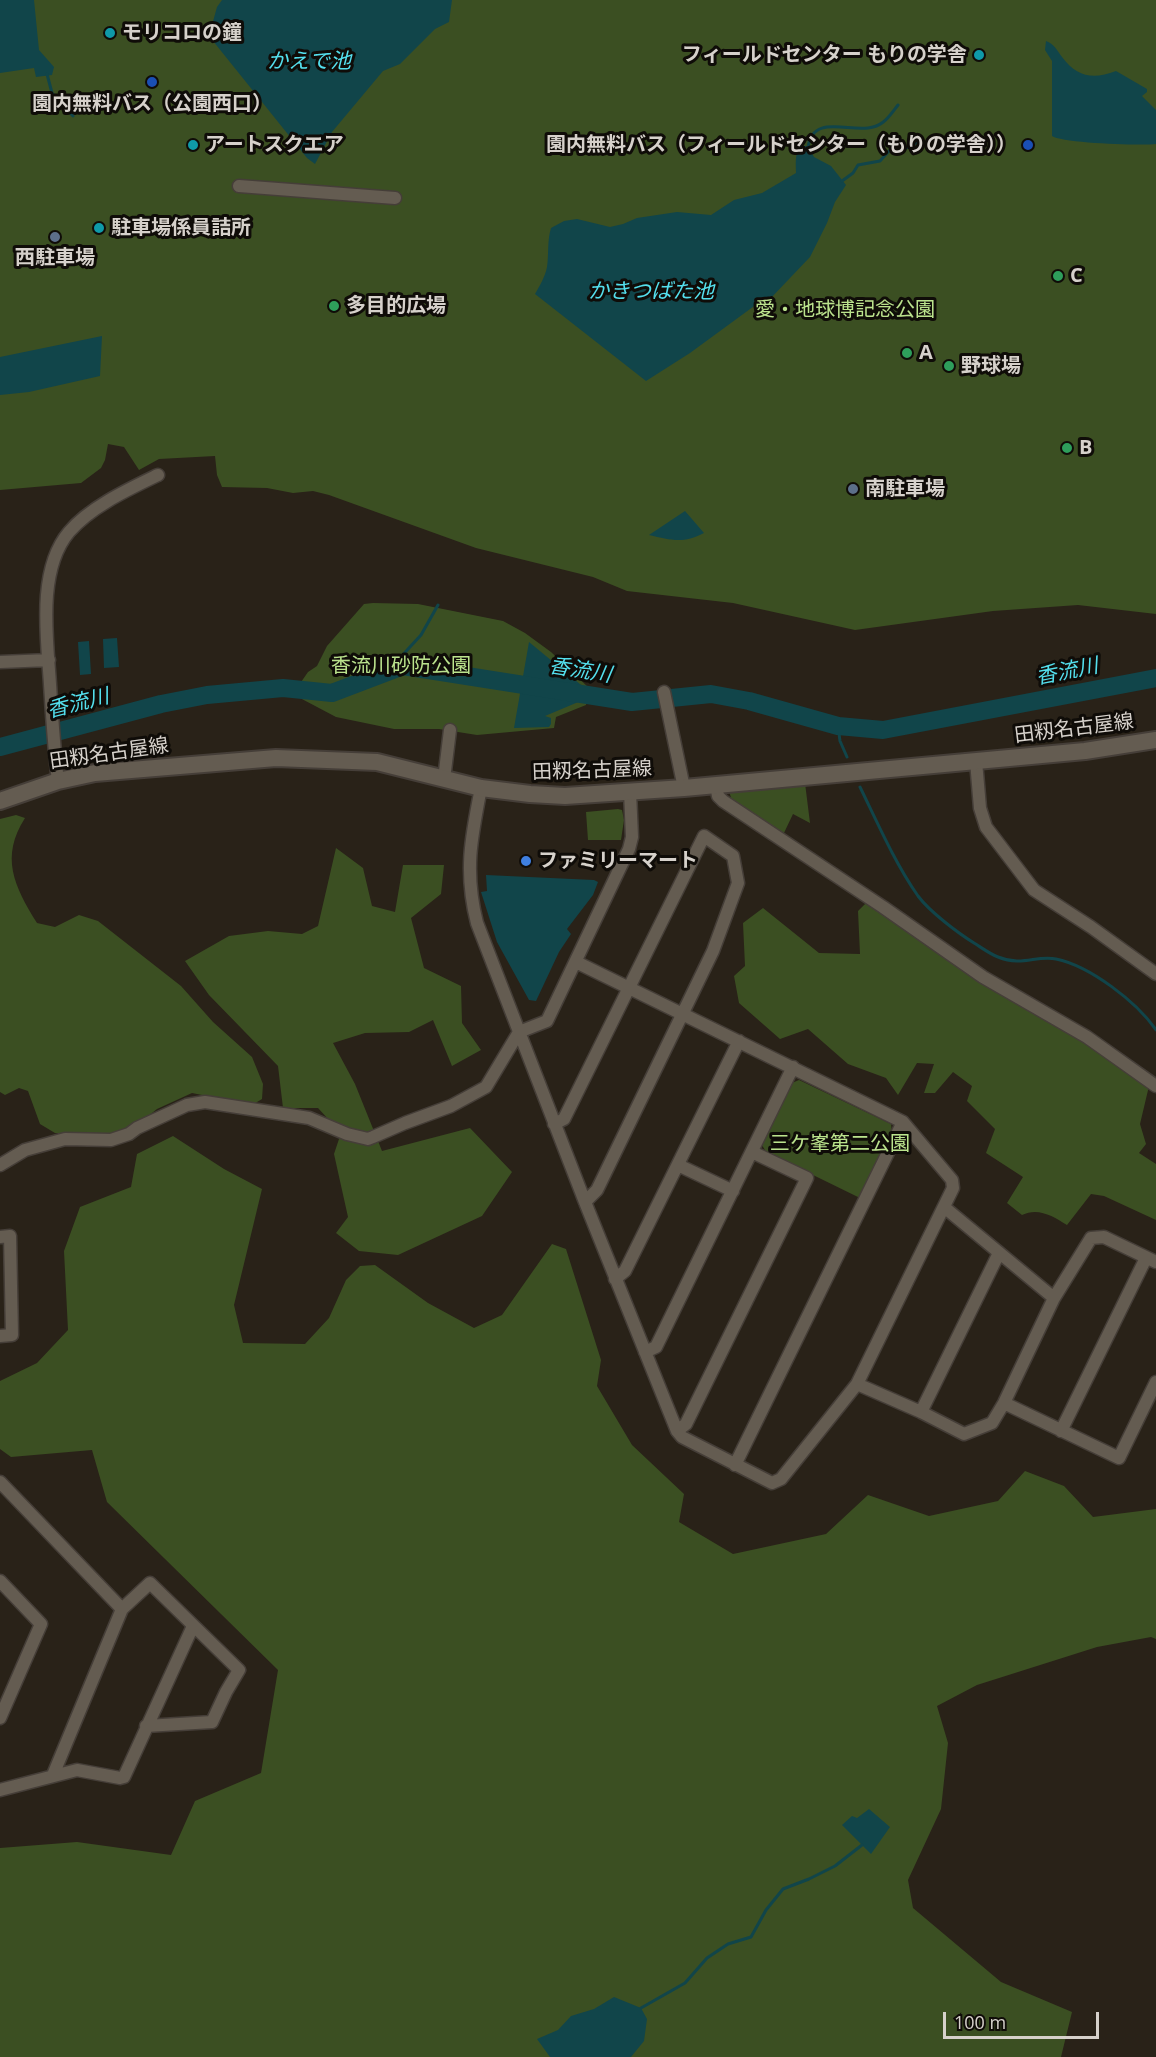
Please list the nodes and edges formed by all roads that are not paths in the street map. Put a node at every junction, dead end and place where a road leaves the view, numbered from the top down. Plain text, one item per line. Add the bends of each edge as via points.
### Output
1 (239, 186) dead end
2 (395, 198) dead end
3 (158, 475) dead end
4 (49, 660) junction
5 (0, 662) edge
6 (664, 692) dead end
7 (450, 730) dead end
8 (1156, 740) edge
9 (976, 761) junction
10 (444, 779) junction
11 (58, 781) junction
12 (716, 785) junction
13 (481, 788) junction
14 (684, 788) junction
15 (630, 792) junction
16 (0, 801) edge
17 (576, 962) junction
18 (1156, 974) edge
19 (629, 987) junction
20 (683, 1013) junction
21 (519, 1032) junction
22 (739, 1041) junction
23 (793, 1067) junction
24 (1156, 1086) edge
25 (903, 1122) junction
26 (554, 1124) junction
27 (752, 1152) junction
28 (0, 1165) edge
29 (678, 1165) junction
30 (733, 1191) junction
31 (585, 1202) junction
32 (944, 1207) junction
33 (0, 1237) edge
34 (999, 1254) junction
35 (1151, 1260) edge
36 (615, 1279) junction
37 (1054, 1298) junction
38 (0, 1336) edge
39 (645, 1352) junction
40 (1156, 1382) edge
41 (857, 1384) junction
42 (1004, 1403) junction
43 (921, 1412) junction
44 (677, 1431) junction
45 (1061, 1431) junction
46 (735, 1465) junction
47 (0, 1482) edge
48 (0, 1581) edge
49 (122, 1609) junction
50 (193, 1626) junction
51 (0, 1718) edge
52 (146, 1726) junction
53 (53, 1775) junction
54 (0, 1790) edge

1 - 2 street
3 - 4 street via 102,505 69,532 50,579
4 - 5 street
4 - 11 street
6 - 14 street
7 - 10 street
8 - 9 main road, 田籾名古屋線
9 - 12 main road, 田籾名古屋線
9 - 18 street via 980,808 986,827 1034,890
10 - 11 main road, 田籾名古屋線 via 377,762 276,758 125,770
10 - 13 main road, 田籾名古屋線
11 - 16 main road, 田籾名古屋線
12 - 14 main road, 田籾名古屋線
12 - 24 street via 723,801 984,977 1087,1037
13 - 15 main road, 田籾名古屋線 via 564,796
13 - 21 street via 470,842 470,890 477,924
14 - 15 main road, 田籾名古屋線
15 - 17 street via 629,849
17 - 19 street
17 - 21 street via 547,1021
19 - 20 street
19 - 20 street via 704,836 733,856 738,883 713,951
19 - 26 street via 564,1119
20 - 22 street
20 - 31 street via 597,1190
21 - 26 street
21 - 28 street via 486,1087 451,1106 373,1137 347,1134 309,1118 205,1102 187,1105 111,1140 65,1138 25,1150
22 - 23 street
22 - 29 street
23 - 25 street
23 - 27 street
25 - 32 street via 952,1180 953,1188
25 - 46 street
26 - 31 street
27 - 30 street
27 - 44 street via 807,1178 686,1424
29 - 30 street
29 - 36 street via 625,1271
30 - 39 street via 656,1347
31 - 36 street
32 - 34 street
32 - 41 street
33 - 38 street via 10,1236 12,1335
34 - 37 street
34 - 43 street
35 - 37 street via 1104,1237 1091,1238
35 - 45 street
36 - 39 street
37 - 42 street
39 - 44 street
40 - 45 street via 1119,1458
41 - 43 street
41 - 46 street via 782,1479 772,1483
42 - 43 street via 992,1423 964,1434
42 - 45 street
44 - 46 street
47 - 49 street
48 - 51 street via 41,1624
49 - 50 street via 150,1583
49 - 53 street
50 - 52 street
50 - 52 street via 239,1670 212,1722
52 - 53 street via 124,1777 77,1770
53 - 54 street

